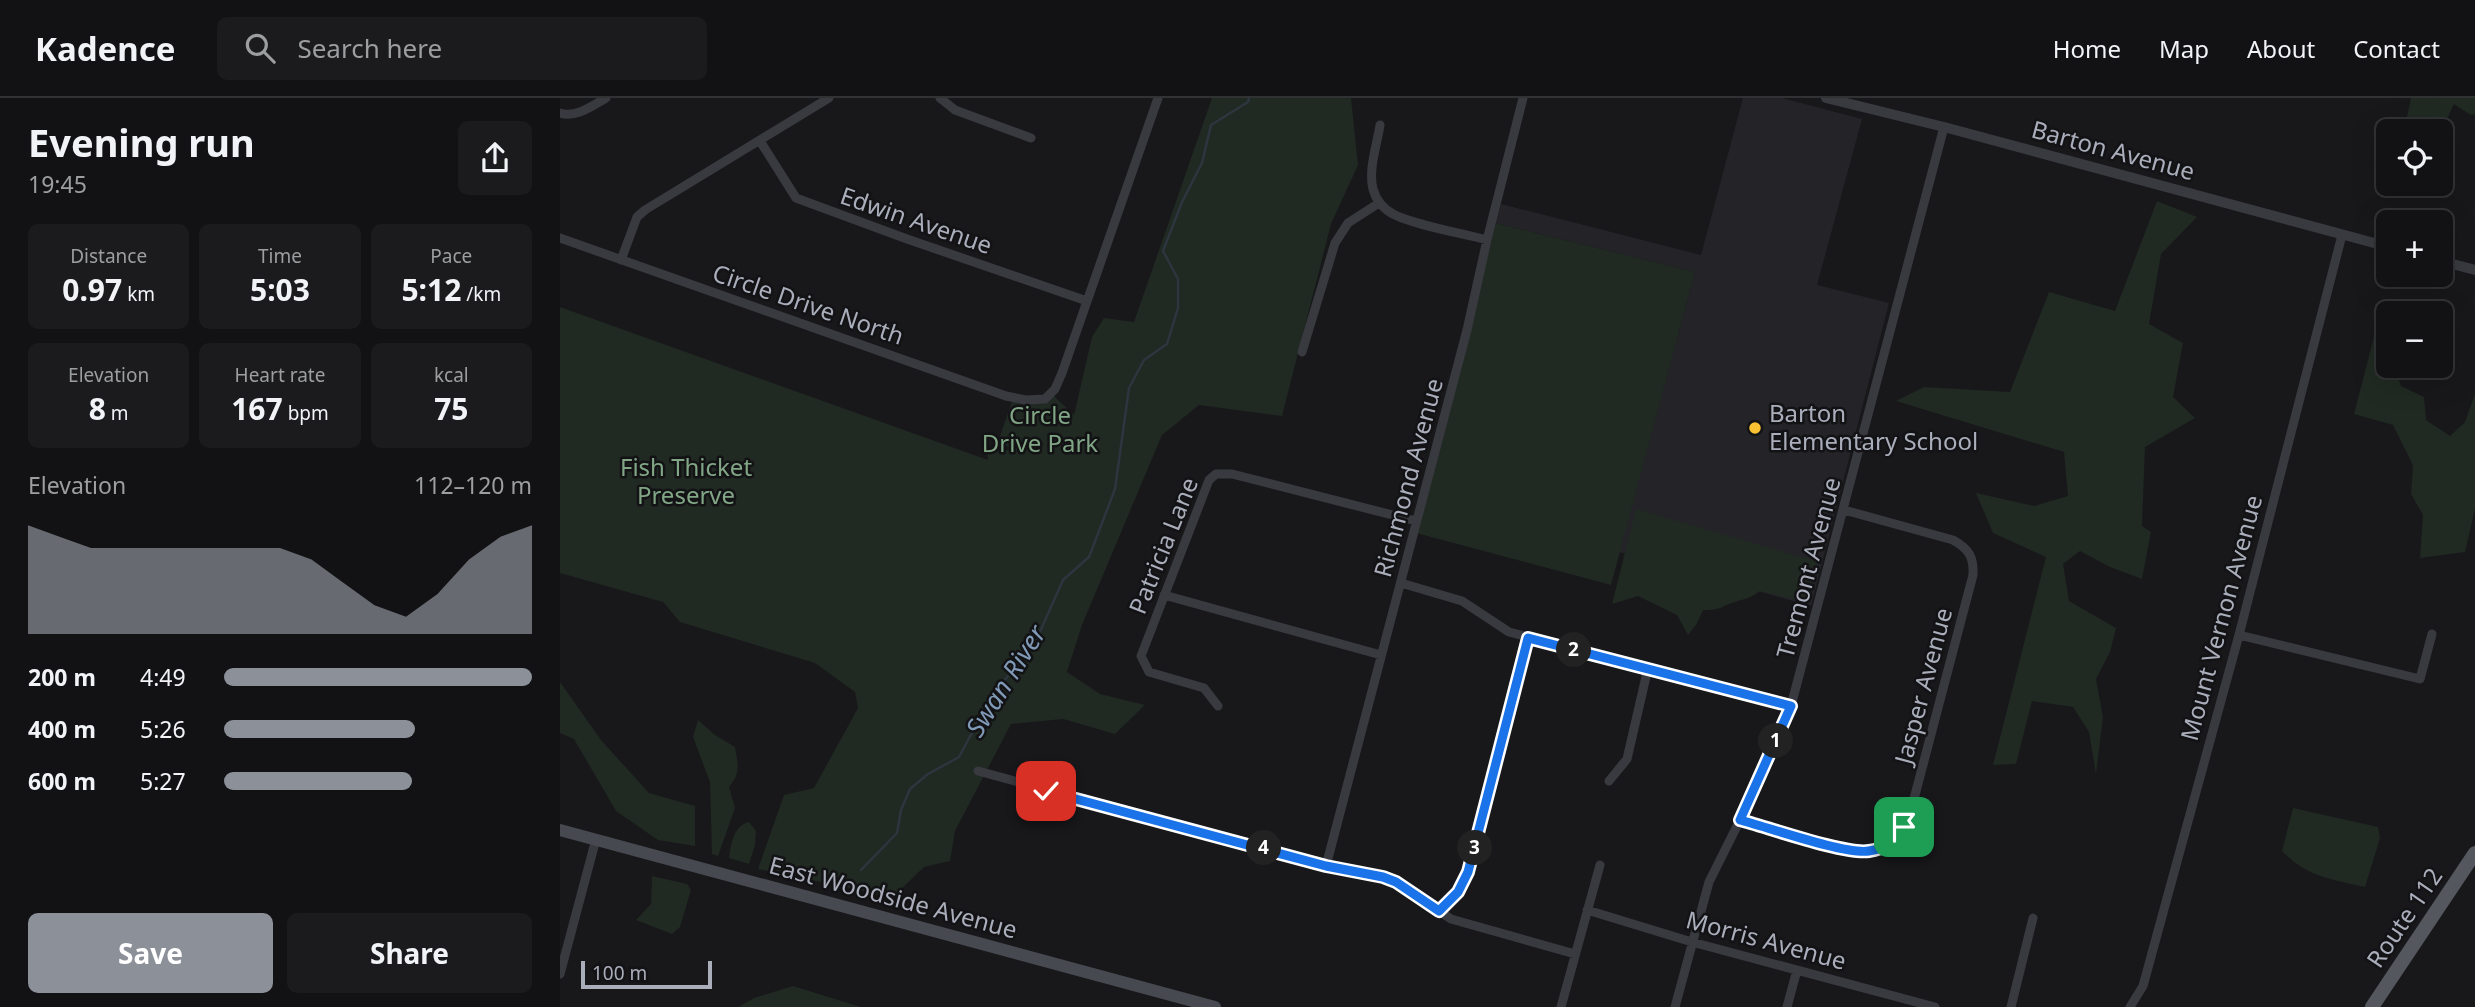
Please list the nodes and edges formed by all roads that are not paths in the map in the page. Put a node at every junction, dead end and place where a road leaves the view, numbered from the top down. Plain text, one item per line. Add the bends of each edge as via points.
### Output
1 (606, 98) edge
2 (829, 98) edge
3 (940, 98) edge
4 (1158, 98) edge
5 (1523, 98) edge
6 (1826, 98) edge
7 (560, 113) edge
8 (1380, 125) dead end
9 (1944, 127) junction
10 (1031, 138) dead end
11 (760, 141) junction
12 (1379, 203) junction
13 (2342, 235) junction
14 (560, 239) edge
15 (1487, 240) junction
16 (2376, 244) edge
17 (621, 260) junction
18 (2453, 264) edge
19 (2475, 270) edge
20 (1087, 301) junction
21 (1301, 352) dead end
22 (1844, 510) junction
23 (1416, 522) junction
24 (1401, 583) junction
25 (1164, 596) junction
26 (2432, 634) dead end
27 (2239, 635) junction
28 (1528, 638) junction
29 (1381, 655) junction
30 (1648, 668) junction
31 (1218, 706) dead end
32 (1791, 706) junction
33 (978, 771) dead end
34 (1609, 781) dead end
35 (1740, 820) junction
36 (560, 830) edge
37 (596, 839) junction
38 (2475, 853) edge
39 (1600, 865) dead end
40 (1326, 866) junction
41 (1587, 910) junction
42 (1439, 911) junction
43 (2033, 918) dead end
44 (1692, 942) junction
45 (1575, 954) junction
46 (1797, 970) junction
47 (560, 974) edge
48 (1215, 1007) edge
49 (1561, 1007) edge
50 (1675, 1007) edge
51 (1787, 1007) edge
52 (1935, 1007) edge
53 (2011, 1007) edge
54 (2130, 1007) edge
55 (2372, 1007) edge

1 - 7 street via 577,113
2 - 11 street
3 - 10 street via 955,110
4 - 20 street
5 - 15 street, Richmond Avenue
6 - 9 street, Barton Avenue
8 - 12 street via 1372,172
9 - 13 street, Barton Avenue
9 - 22 street, Tremont Avenue
11 - 17 street via 645,210 637,217
11 - 20 street, Edwin Avenue via 796,198
12 - 15 street via 1392,214
12 - 21 street via 1348,223 1335,243
13 - 16 street, Barton Avenue
13 - 27 street, Mount Vernon Avenue
14 - 17 street, Circle Drive North
15 - 23 street, Richmond Avenue
17 - 20 street, Circle Drive North via 1026,400 1045,399 1055,389
18 - 19 street
22 - 32 street, Tremont Avenue
22 - 35 street, Jasper Avenue via 1953,540 1972,555 1973,575 1910,814 1895,840 1868,852
23 - 24 street, Richmond Avenue
23 - 25 street, Patricia Lane via 1232,474 1216,474 1204,490
24 - 28 street via 1462,601 1499,628
24 - 29 street, Richmond Avenue
25 - 29 street
25 - 31 street, Patricia Lane via 1144,645 1144,666 1157,677 1203,688
26 - 27 street via 2420,679
27 - 54 street, Mount Vernon Avenue via 2143,986
28 - 30 street
28 - 42 street via 1468,872 1458,892
29 - 40 street, Richmond Avenue
30 - 32 street
30 - 34 street via 1628,759
32 - 35 street, Tremont Avenue
33 - 40 street
35 - 44 street, Tremont Avenue via 1709,882
36 - 37 main road, East Woodside Avenue
37 - 47 street
37 - 48 main road, East Woodside Avenue
38 - 55 main road, Route 112
39 - 41 street
40 - 42 street via 1396,882
41 - 44 street, Morris Avenue
41 - 45 street
42 - 45 street via 1451,919
43 - 53 street
44 - 46 street, Morris Avenue
44 - 50 street, Tremont Avenue
45 - 49 street
46 - 51 street
46 - 52 street, Morris Avenue

